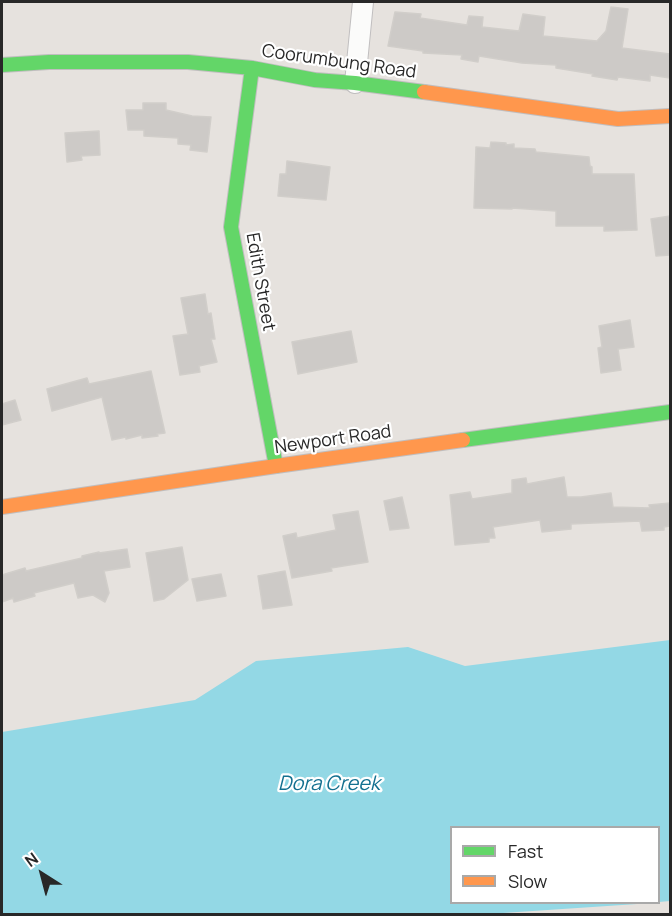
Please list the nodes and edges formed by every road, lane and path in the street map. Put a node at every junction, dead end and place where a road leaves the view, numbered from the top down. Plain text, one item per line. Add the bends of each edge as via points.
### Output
1 (363, 2) edge
2 (2, 65) edge
3 (252, 68) junction
4 (355, 83) junction
5 (670, 116) edge
6 (670, 412) edge
7 (276, 466) junction
8 (2, 507) edge

1 - 4 street
2 - 3 street, Coorumbung Road via 188,62
3 - 4 street, Coorumbung Road
3 - 7 street, Edith Street via 231,227
4 - 5 street, Coorumbung Road via 618,119
6 - 7 street, Newport Road
7 - 8 street, Newport Road

